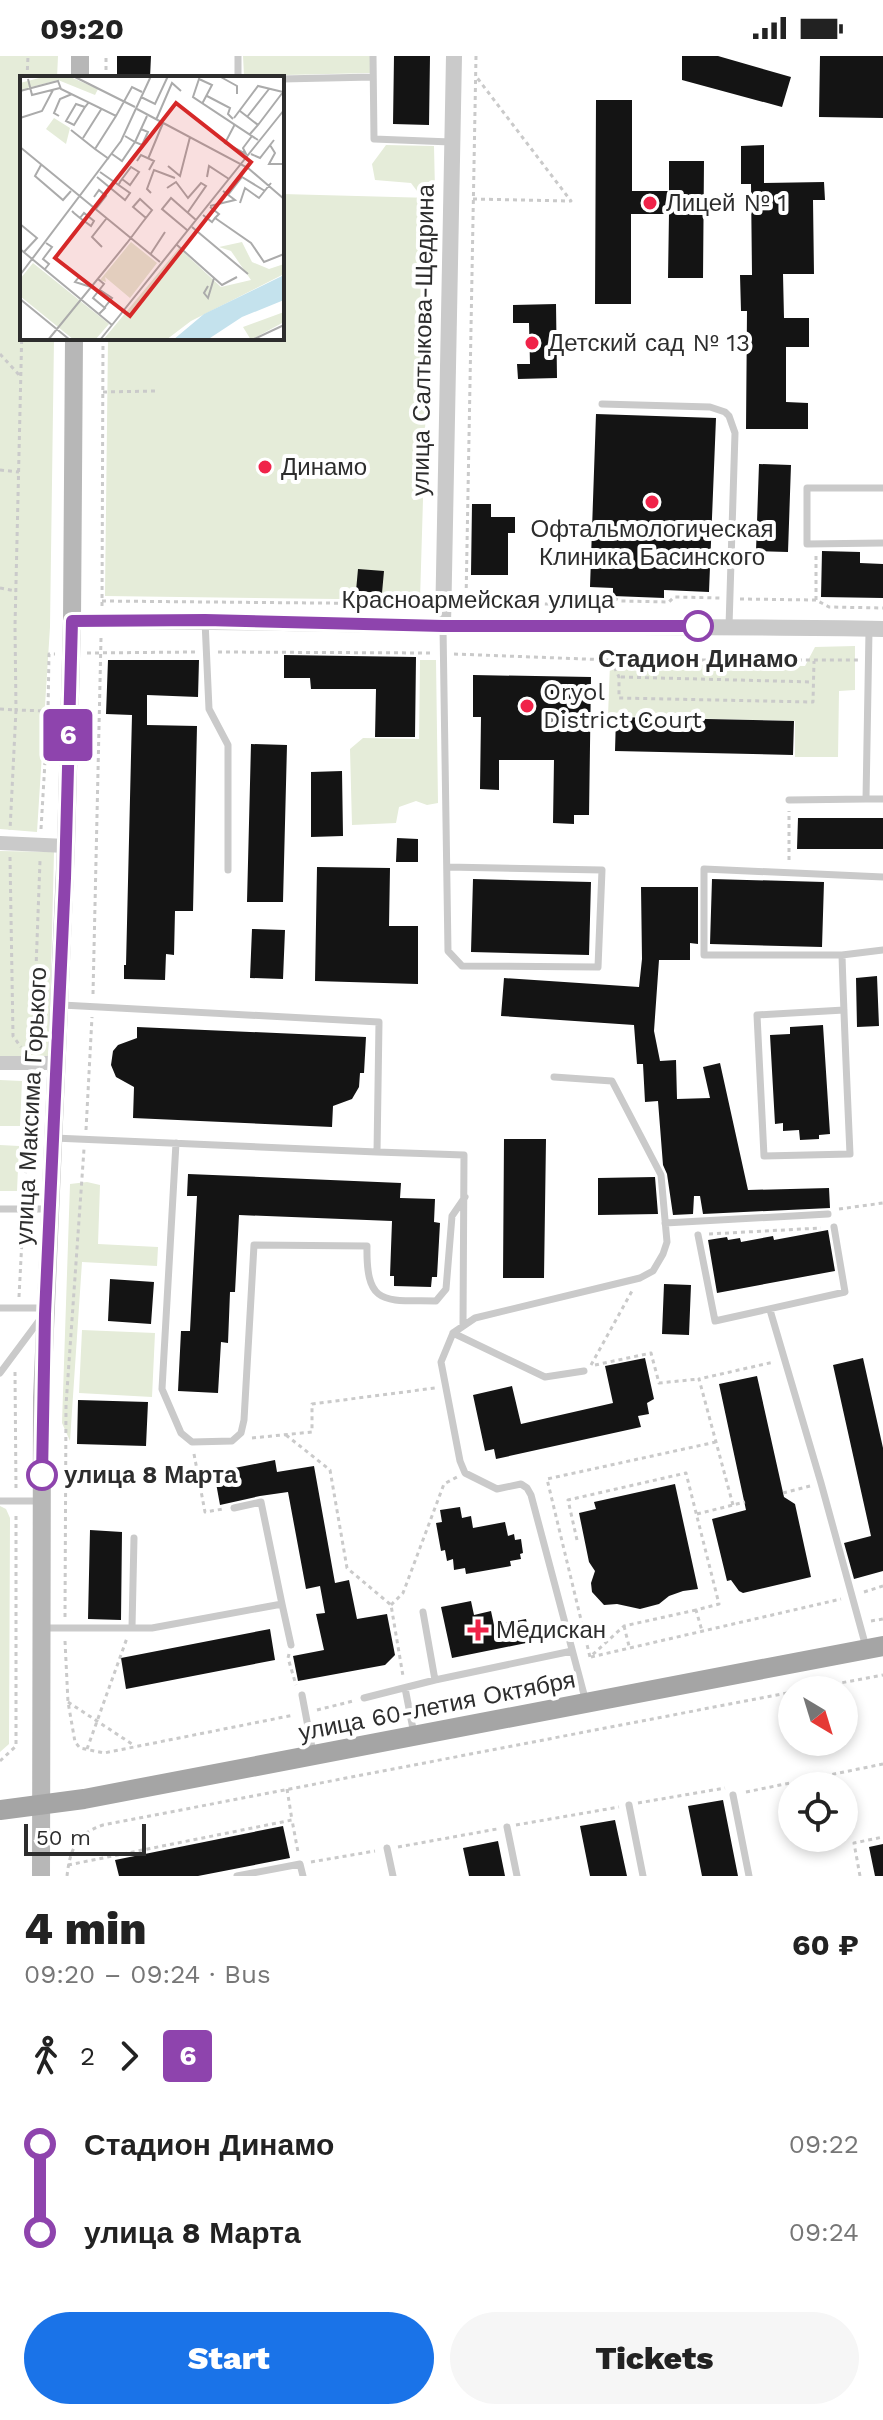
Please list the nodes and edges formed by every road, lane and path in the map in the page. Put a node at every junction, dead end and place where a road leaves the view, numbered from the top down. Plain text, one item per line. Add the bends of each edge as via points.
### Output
1 (28, 56) edge
2 (373, 56) edge
3 (454, 56) edge
4 (476, 56) edge
5 (475, 75) junction
6 (27, 76) edge
7 (373, 77) junction
8 (284, 79) edge
9 (451, 142) junction
10 (473, 199) junction
11 (22, 340) edge
12 (74, 340) edge
13 (103, 340) edge
14 (0, 354) edge
15 (21, 377) junction
16 (156, 391) dead end
17 (103, 392) junction
18 (602, 404) dead end
19 (0, 470) edge
20 (19, 472) junction
21 (883, 488) edge
22 (883, 543) edge
23 (816, 544) junction
24 (0, 588) edge
25 (16, 591) junction
26 (730, 599) junction
27 (816, 600) junction
28 (102, 601) junction
29 (424, 604) dead end
30 (883, 608) edge
31 (205, 620) junction
32 (72, 621) junction
33 (102, 621) junction
34 (443, 626) junction
35 (729, 626) junction
36 (876, 628) edge
37 (100, 652) junction
38 (207, 652) junction
39 (70, 654) junction
40 (443, 654) junction
41 (868, 658) junction
42 (611, 660) junction
43 (814, 661) junction
44 (619, 677) junction
45 (813, 682) junction
46 (0, 709) edge
47 (16, 710) junction
48 (48, 711) junction
49 (866, 799) junction
50 (883, 799) edge
51 (789, 800) joint
52 (5, 843) edge
53 (40, 845) junction
54 (66, 846) junction
55 (447, 867) junction
56 (228, 870) dead end
57 (789, 873) junction
58 (883, 877) edge
59 (883, 950) edge
60 (842, 955) junction
61 (60, 1005) junction
62 (92, 1007) junction
63 (844, 1010) junction
64 (0, 1063) edge
65 (33, 1063) junction
66 (57, 1063) junction
67 (554, 1077) dead end
68 (54, 1138) junction
69 (85, 1140) junction
70 (176, 1143) junction
71 (377, 1152) junction
72 (465, 1197) junction
73 (883, 1203) edge
74 (0, 1209) edge
75 (24, 1209) junction
76 (50, 1209) junction
77 (828, 1214) joint
78 (665, 1223) junction
79 (834, 1227) joint
80 (698, 1235) joint
81 (640, 1278) junction
82 (0, 1308) edge
83 (18, 1308) junction
84 (770, 1310) junction
85 (45, 1311) junction
86 (463, 1325) junction
87 (453, 1333) junction
88 (15, 1352) junction
89 (785, 1360) junction
90 (587, 1368) junction
91 (0, 1373) edge
92 (699, 1379) junction
93 (445, 1387) junction
94 (241, 1433) junction
95 (286, 1435) junction
96 (192, 1442) junction
97 (716, 1442) junction
98 (465, 1473) junction
99 (821, 1483) junction
100 (783, 1493) dead end
101 (0, 1501) edge
102 (16, 1501) junction
103 (42, 1501) junction
104 (745, 1502) dead end
105 (733, 1505) junction
106 (234, 1508) joint
107 (697, 1514) junction
108 (134, 1538) dead end
109 (577, 1540) dead end
110 (883, 1586) edge
111 (852, 1596) junction
112 (282, 1604) junction
113 (391, 1605) junction
114 (696, 1610) junction
115 (423, 1612) dead end
116 (624, 1626) junction
117 (64, 1627) junction
118 (132, 1627) junction
119 (42, 1628) junction
120 (702, 1631) junction
121 (291, 1645) joint
122 (630, 1648) junction
123 (875, 1648) edge
124 (572, 1651) junction
125 (590, 1657) junction
126 (883, 1675) edge
127 (435, 1680) junction
128 (858, 1680) edge
129 (405, 1688) junction
130 (302, 1695) joint
131 (778, 1695) edge
132 (364, 1698) joint
133 (68, 1702) junction
134 (587, 1704) junction
135 (305, 1713) junction
136 (98, 1721) junction
137 (414, 1736) junction
138 (136, 1746) junction
139 (87, 1749) junction
140 (313, 1755) junction
141 (0, 1761) edge
142 (883, 1764) edge
143 (287, 1789) junction
144 (733, 1795) joint
145 (40, 1805) junction
146 (629, 1805) dead end
147 (0, 1810) edge
148 (292, 1820) junction
149 (507, 1827) dead end
150 (883, 1837) edge
151 (387, 1848) dead end
152 (300, 1864) junction
153 (68, 1865) junction
154 (41, 1876) edge
155 (67, 1876) edge
156 (237, 1876) edge
157 (303, 1876) edge
158 (393, 1876) edge
159 (517, 1876) edge
160 (643, 1876) edge
161 (749, 1876) edge
162 (860, 1876) edge

1 - 6 path
2 - 7 lane
3 - 9 street, улица Салтыкова-Щедрина
4 - 5 path
5 - 10 path
5 - 10 path via 571,201
7 - 8 lane
7 - 9 lane via 374,139
9 - 34 street, улица Салтыкова-Щедрина
10 - 26 path via 466,601 574,605 595,595 620,601
11 - 15 path
12 - 32 main road, улица Максима Горького
13 - 17 path
14 - 15 path
15 - 20 path
16 - 17 path
17 - 28 path
18 - 26 lane via 710,407 732,421
19 - 20 path
20 - 25 path
21 - 23 lane via 807,488 807,544
22 - 23 lane
23 - 27 path
24 - 25 path
25 - 47 path
26 - 27 path
26 - 35 lane
27 - 30 path via 829,607
28 - 29 path
28 - 33 path
31 - 33 street, Красноармейская улица
31 - 34 street, Красноармейская улица
31 - 38 lane
32 - 33 street, Красноармейская улица
32 - 39 main road, улица Максима Горького
33 - 37 path
34 - 35 street, Красноармейская улица
34 - 40 lane
35 - 36 street, Красноармейская улица
36 - 41 lane
37 - 38 path
37 - 39 path
37 - 62 path
38 - 40 path
38 - 56 lane via 209,709 228,745
39 - 48 path via 49,654
39 - 54 main road, улица Максима Горького
40 - 42 path
40 - 55 lane
41 - 43 path
41 - 49 lane
42 - 43 path
42 - 44 path
43 - 45 path
44 - 45 path
44 - 45 path via 619,698 678,700 813,702
46 - 47 path
47 - 48 path
47 - 52 path
48 - 53 path
49 - 50 lane
49 - 51 lane
51 - 57 path
52 - 53 street
52 - 65 path via 13,1036
53 - 54 street
53 - 65 path
54 - 61 main road, улица Максима Горького
55 - 55 lane via 448,951 462,966 598,967 602,870
57 - 58 lane
57 - 60 lane via 704,869 704,955
59 - 60 lane
60 - 63 lane
61 - 62 lane
61 - 66 main road, улица Максима Горького
62 - 69 path
62 - 71 lane via 379,1022
63 - 63 lane via 850,1154 764,1156 757,1015
64 - 65 street
65 - 66 street
65 - 75 path
66 - 68 main road, улица Максима Горького
67 - 78 lane via 612,1081 661,1175
68 - 69 lane
68 - 76 main road, улица Максима Горького
69 - 70 lane
69 - 117 path via 66,1405
70 - 71 lane
70 - 96 lane via 162,1389 181,1433
71 - 72 lane via 464,1155
72 - 86 lane
72 - 94 lane via 452,1216 446,1289 436,1301 388,1300 374,1290 367,1276 367,1246 254,1245
73 - 77 path
74 - 75 lane
75 - 76 lane
75 - 83 path
76 - 85 main road, улица Максима Горького
77 - 78 lane
78 - 81 lane via 663,1254 653,1271
79 - 80 path
79 - 84 lane via 845,1292
80 - 84 lane via 715,1321
81 - 86 lane
81 - 90 path
82 - 83 lane
83 - 85 lane
84 - 89 lane
85 - 88 lane
85 - 103 main road, улица Максима Горького
86 - 87 lane
87 - 90 lane via 545,1377
87 - 93 lane via 441,1362
88 - 91 lane
88 - 102 path
89 - 92 path
89 - 99 lane
90 - 92 path via 651,1353 659,1383
92 - 97 path
93 - 95 path via 312,1404 312,1432
93 - 98 lane
94 - 95 path via 252,1438
94 - 96 lane via 232,1441
95 - 113 path via 330,1470 347,1568
96 - 106 path via 205,1512
97 - 105 path
97 - 125 path via 547,1479
98 - 113 path via 444,1484 403,1593
98 - 124 lane via 497,1489 521,1484 527,1488
99 - 100 path
99 - 111 lane
101 - 102 lane
102 - 103 lane
102 - 141 path via 16,1746
103 - 119 main road, улица Максима Горького
104 - 105 path
105 - 107 path
106 - 112 lane via 261,1502
107 - 109 path via 686,1473 568,1500
107 - 114 path via 719,1604
108 - 118 lane
110 - 111 path
111 - 120 path
111 - 123 lane
112 - 118 lane via 152,1628
112 - 121 lane
113 - 129 path
114 - 116 path
114 - 120 path
115 - 127 lane
116 - 122 path
116 - 125 path
117 - 118 lane
117 - 119 lane
117 - 133 path
118 - 136 path
119 - 145 main road, улица Максима Горького
120 - 122 path
121 - 130 path via 293,1681
122 - 125 path
123 - 134 main road, улица 60-летия Октября
124 - 127 lane
124 - 134 lane
126 - 128 path
127 - 129 lane
129 - 132 lane
129 - 137 lane
130 - 135 lane
131 - 143 path
132 - 135 path
133 - 136 path
133 - 139 path via 75,1742
134 - 137 main road, улица 60-летия Октября
135 - 138 path
135 - 140 lane
136 - 138 path
136 - 139 path
137 - 140 main road, улица 60-летия Октября
138 - 139 path via 104,1753
140 - 145 main road, улица 60-летия Октября
142 - 144 path
143 - 148 path
143 - 153 path via 88,1830 70,1852
144 - 161 lane
145 - 147 main road, улица 60-летия Октября
145 - 154 main road, улица Максима Горького
146 - 160 lane
148 - 152 path
148 - 153 path
149 - 159 lane
150 - 162 path via 854,1843
151 - 158 lane
152 - 156 lane
152 - 157 lane
153 - 155 path

